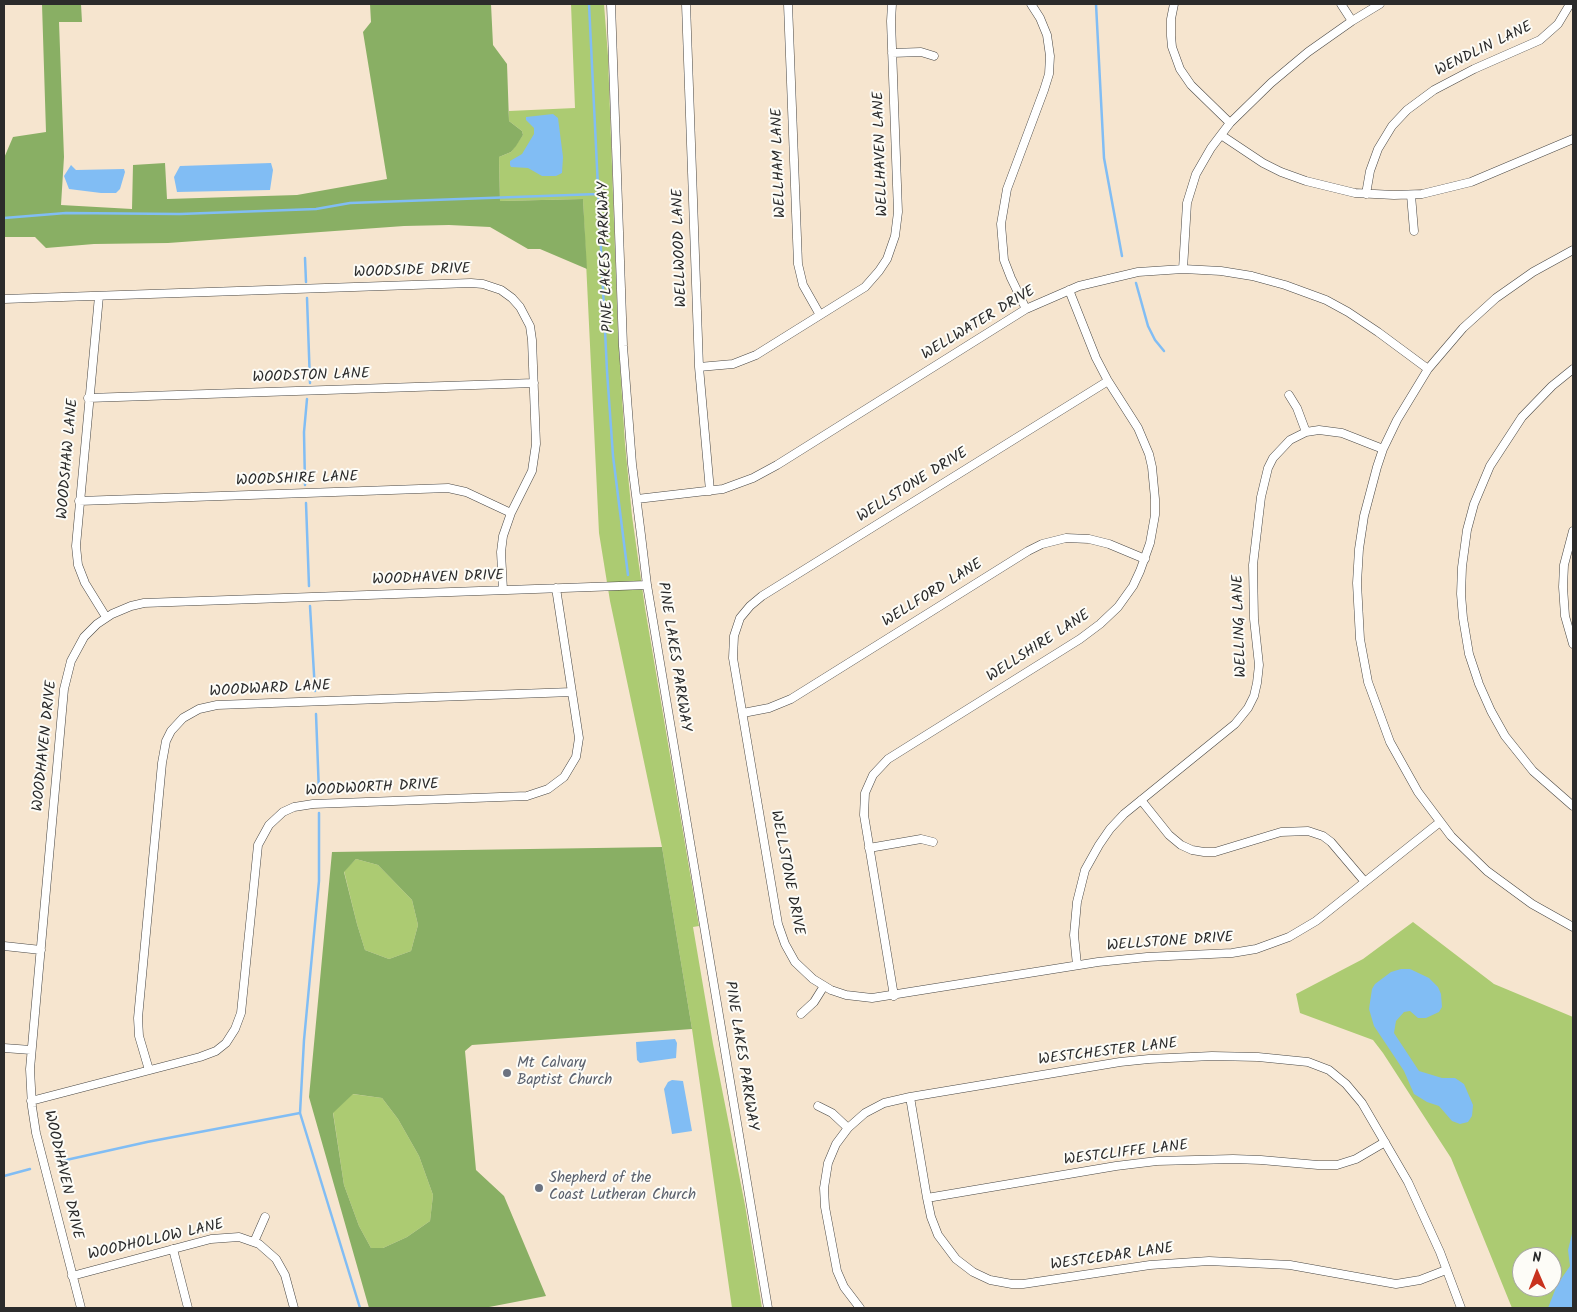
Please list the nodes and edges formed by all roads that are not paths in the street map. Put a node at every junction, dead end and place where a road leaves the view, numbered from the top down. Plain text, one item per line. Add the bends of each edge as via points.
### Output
1 (611, 4) edge
2 (686, 4) edge
3 (788, 4) edge
4 (892, 4) edge
5 (1031, 4) edge
6 (1174, 4) edge
7 (1341, 4) edge
8 (1380, 4) edge
9 (1570, 4) edge
10 (1352, 21) junction
11 (892, 53) junction
12 (934, 56) dead end
13 (1230, 123) junction
14 (1220, 135) junction
15 (1573, 139) edge
16 (1366, 194) junction
17 (1411, 195) junction
18 (1414, 231) dead end
19 (1573, 250) edge
20 (1183, 269) junction
21 (1069, 290) junction
22 (99, 296) junction
23 (4, 299) edge
24 (1026, 309) junction
25 (820, 315) junction
26 (699, 367) junction
27 (1428, 369) junction
28 (1573, 370) edge
29 (1108, 381) junction
30 (534, 383) junction
31 (1290, 395) dead end
32 (88, 398) junction
33 (1306, 432) junction
34 (1383, 449) junction
35 (710, 491) junction
36 (636, 499) junction
37 (79, 501) junction
38 (511, 513) junction
39 (1573, 530) edge
40 (1145, 558) junction
41 (647, 585) junction
42 (556, 588) junction
43 (503, 590) junction
44 (106, 617) junction
45 (1573, 644) edge
46 (572, 692) junction
47 (743, 713) junction
48 (1141, 800) junction
49 (1573, 806) edge
50 (1440, 822) junction
51 (933, 842) dead end
52 (869, 848) junction
53 (1365, 882) junction
54 (1573, 927) edge
55 (4, 946) edge
56 (41, 950) junction
57 (1077, 965) junction
58 (824, 986) junction
59 (894, 996) junction
60 (801, 1014) dead end
61 (4, 1048) edge
62 (31, 1050) junction
63 (149, 1070) junction
64 (910, 1097) junction
65 (31, 1101) junction
66 (818, 1106) dead end
67 (848, 1128) junction
68 (1385, 1142) junction
69 (927, 1198) junction
70 (265, 1217) dead end
71 (254, 1242) junction
72 (173, 1249) junction
73 (1446, 1270) junction
74 (72, 1276) junction
75 (81, 1308) edge
76 (188, 1308) edge
77 (294, 1308) edge
78 (768, 1308) edge
79 (860, 1308) edge
80 (1460, 1308) edge

1 - 36 street, PINE LAKES PARKWAY via 623,346
2 - 26 street, WELLWOOD LANE
3 - 25 street, WELLHAM LANE via 798,264 803,285
4 - 11 street, WELLHAVEN LANE
5 - 24 street via 1046,31 1050,68 1006,194 1001,224 1004,260
6 - 13 street via 1171,36 1178,64 1191,85
7 - 10 street
8 - 10 street
9 - 16 street, WENDLIN LANE via 1558,24 1540,40 1459,76 1407,110 1386,134 1378,149
10 - 13 street via 1271,82
11 - 12 street via 924,52
11 - 25 street, WELLHAVEN LANE via 898,212 893,244 883,266 870,282
13 - 14 street
14 - 16 street via 1281,172 1331,189
14 - 20 street via 1202,162 1191,187 1185,220
15 - 17 street via 1471,182
16 - 17 street
17 - 18 street
19 - 27 street via 1533,272 1490,303 1463,328
20 - 21 street, WELLWATER DRIVE via 1128,274
20 - 27 street, WELLWATER DRIVE via 1252,276 1326,300 1363,322
21 - 24 street, WELLWATER DRIVE
21 - 29 street, WELLSHIRE LANE
22 - 23 street, WOODSIDE DRIVE
22 - 30 street, WOODSIDE DRIVE via 483,284 505,292 525,314 532,335
22 - 32 street, WOODSHAW LANE
24 - 35 street, WELLWATER DRIVE via 770,470 736,485
25 - 26 street, WELLHAVEN LANE via 748,359
26 - 35 street, WELLWOOD LANE
27 - 34 street
28 - 49 street via 1522,417 1490,466 1467,530 1461,594 1469,654 1490,711 1533,772
29 - 40 street, WELLSHIRE LANE via 1145,442 1152,468 1154,529
29 - 47 street, WELLSTONE DRIVE via 750,606 740,618 733,640
30 - 32 street, WOODSTON LANE
30 - 38 street, WOODSIDE DRIVE via 534,463
31 - 33 street
32 - 37 street, WOODSHAW LANE
33 - 34 street, WELLING LANE via 1334,431
33 - 48 street, WELLING LANE via 1285,444 1273,458 1262,491 1253,566 1253,613 1259,671 1251,702 1235,724
34 - 50 street via 1367,501 1359,549 1357,600 1362,653 1372,696 1390,742 1418,792
35 - 36 street, WELLWATER DRIVE
36 - 41 street, PINE LAKES PARKWAY
37 - 38 street, WOODSHIRE LANE via 448,488 466,492
37 - 44 street, WOODSHAW LANE via 78,565 87,589
38 - 43 street, WOODSIDE DRIVE via 501,546
39 - 45 street via 1564,565 1563,594
40 - 47 street, WELLFORD LANE via 1089,539 1066,538 1042,544 791,699
40 - 52 street, WELLSHIRE LANE via 1125,597 1110,616 1090,632 879,767 868,785 864,803
41 - 42 street, WOODHAVEN DRIVE
41 - 78 street, PINE LAKES PARKWAY
42 - 43 street, WOODHAVEN DRIVE
42 - 46 street, WOODWORTH DRIVE
43 - 44 street, WOODHAVEN DRIVE via 151,603 131,606
44 - 56 street, WOODHAVEN DRIVE via 76,648 65,680
46 - 63 street, WOODWORTH DRIVE via 579,738 576,757 564,777 548,789 510,797 307,804 289,809 273,820 257,850 242,1007 235,1029 226,1043 212,1053
46 - 63 street, WOODWARD LANE via 223,704 199,709 183,718 169,736 162,763 138,1018
47 - 58 street, WELLSTONE DRIVE via 780,931 796,962 808,976
48 - 53 street via 1169,835 1192,850 1215,852 1286,831 1308,830 1331,842
48 - 57 street, WELLING LANE via 1106,834 1086,870 1074,922
50 - 53 street, WELLSTONE DRIVE
50 - 54 street via 1462,849 1502,884
51 - 52 street via 921,839
52 - 59 street, WELLSHIRE LANE
53 - 57 street, WELLSTONE DRIVE via 1310,926 1264,947 1232,953 1147,957
55 - 56 street
56 - 62 street, WOODHAVEN DRIVE
57 - 59 street, WELLSTONE DRIVE
58 - 59 street, WELLSTONE DRIVE via 857,997
58 - 60 street
61 - 62 street
62 - 65 street, WOODHAVEN DRIVE
63 - 65 street, WOODWORTH DRIVE
64 - 67 street, WESTCHESTER LANE via 877,1106
64 - 68 street, WESTCHESTER LANE via 1149,1059 1212,1056 1300,1060 1322,1067 1346,1084 1362,1103
64 - 69 street, WESTCEDAR LANE
65 - 74 street, WOODHAVEN DRIVE
66 - 67 street via 830,1111
67 - 79 street, WESTCHESTER LANE via 830,1158 824,1194 837,1271 844,1287
68 - 69 street, WESTCLIFFE LANE via 1356,1159 1331,1166 1252,1159 1157,1161
68 - 73 street, WESTCHESTER LANE via 1412,1190
69 - 73 street, WESTCEDAR LANE via 938,1235 950,1251 973,1272 1001,1283 1036,1283 1150,1265 1209,1261 1290,1265 1396,1284 1420,1280
70 - 71 street
71 - 72 street, WOODHOLLOW LANE via 222,1238
71 - 77 street, WOODHOLLOW LANE via 267,1250 280,1265
72 - 74 street, WOODHOLLOW LANE
72 - 76 street
73 - 80 street, WESTCHESTER LANE
74 - 75 street, WOODHAVEN DRIVE

